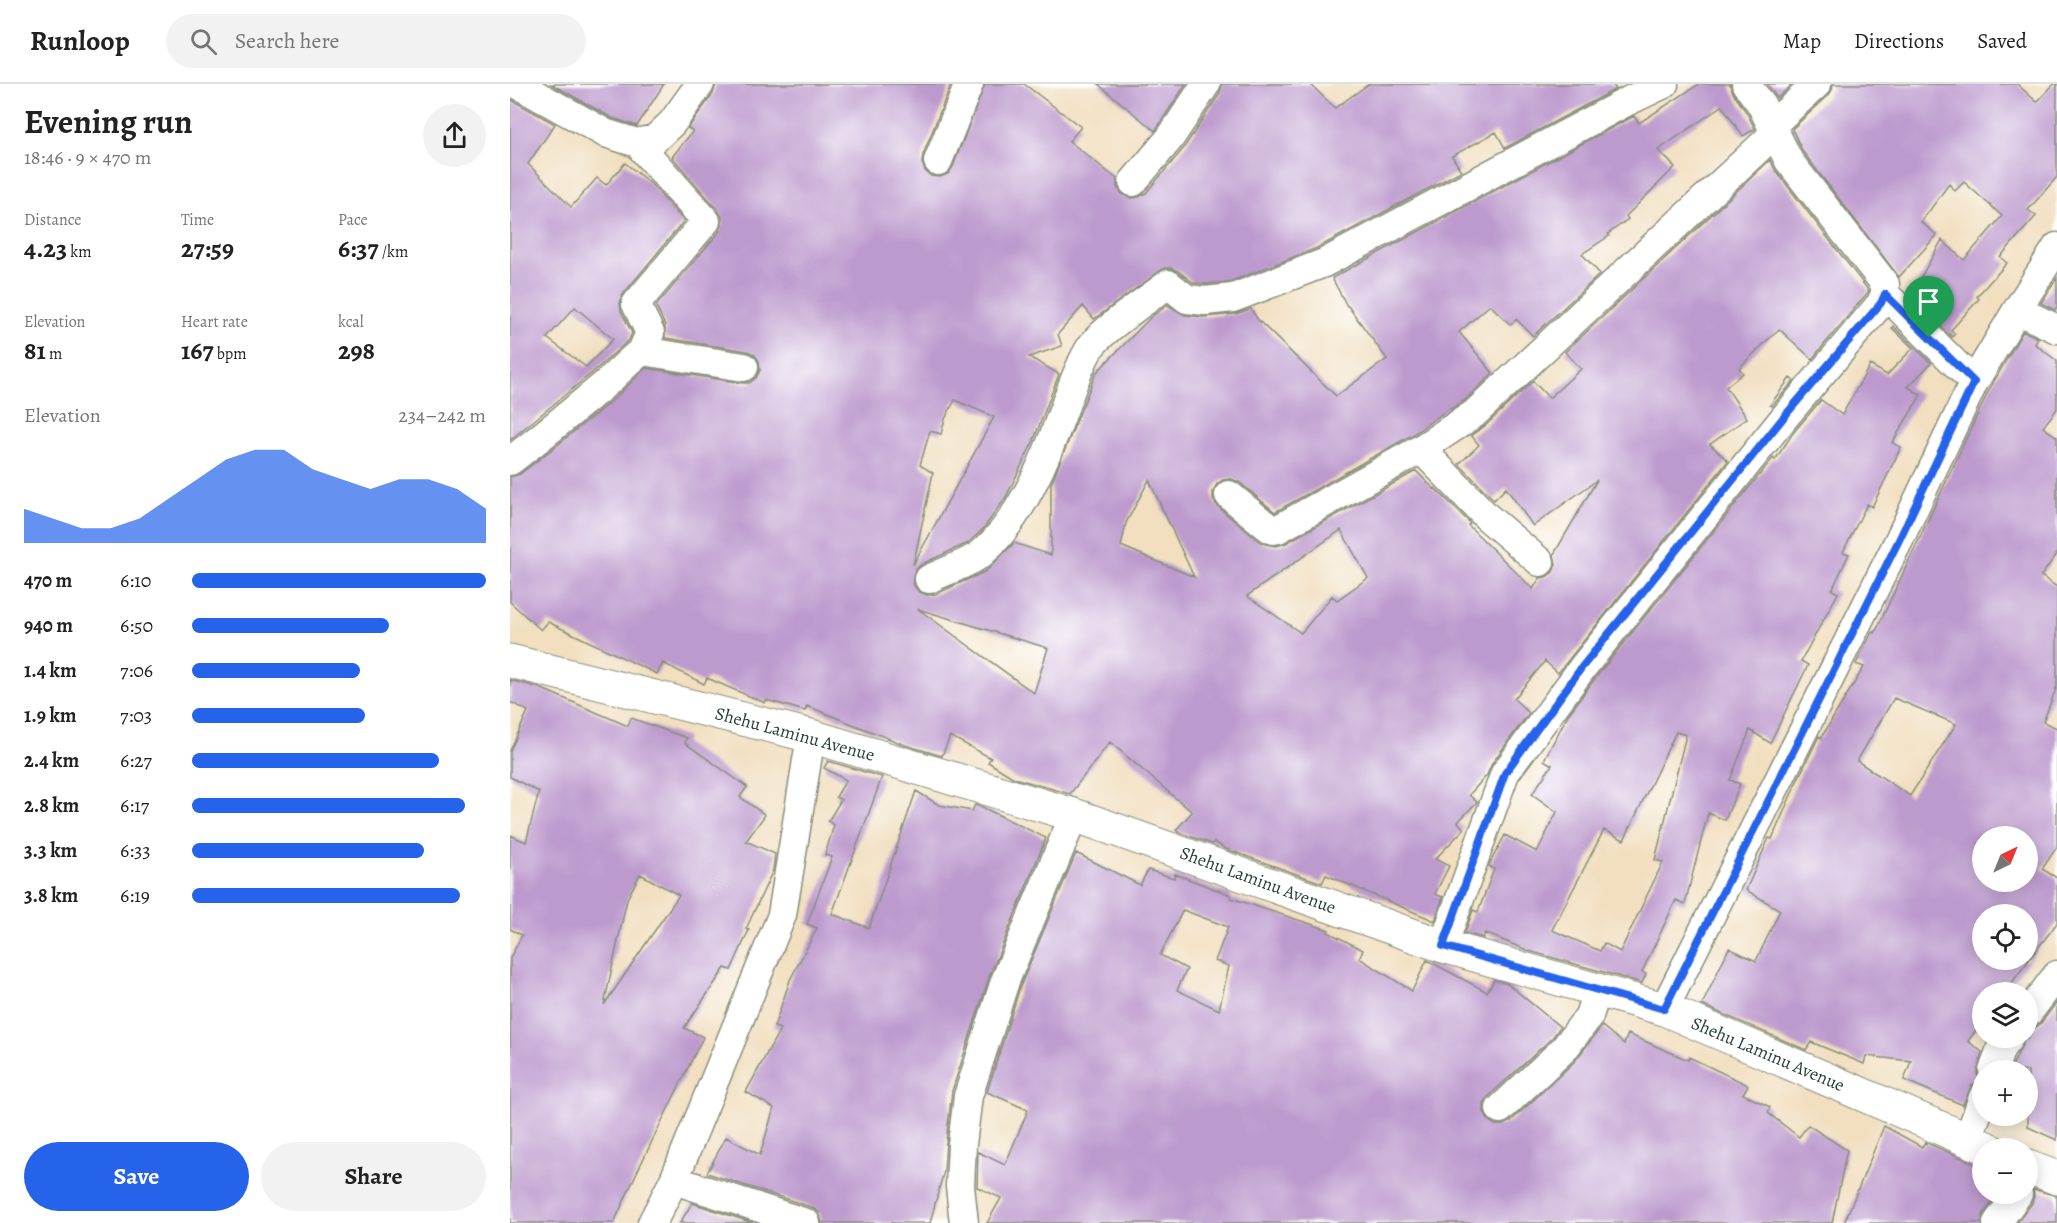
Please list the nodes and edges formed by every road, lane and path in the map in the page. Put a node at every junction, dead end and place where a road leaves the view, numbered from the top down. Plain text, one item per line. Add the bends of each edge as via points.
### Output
1 (517, 84) edge
2 (700, 84) edge
3 (969, 84) edge
4 (1206, 84) edge
5 (1664, 84) edge
6 (1746, 84) edge
7 (1817, 84) edge
8 (1773, 130) junction
9 (637, 143) junction
10 (938, 161) dead end
11 (1133, 182) dead end
12 (2057, 247) edge
13 (1885, 294) junction
14 (2017, 310) junction
15 (2057, 329) edge
16 (642, 351) junction
17 (744, 368) dead end
18 (1974, 382) junction
19 (1421, 449) junction
20 (510, 462) edge
21 (1229, 495) dead end
22 (1540, 562) dead end
23 (929, 579) dead end
24 (510, 661) edge
25 (811, 736) junction
26 (1074, 815) junction
27 (1443, 946) junction
28 (2057, 975) edge
29 (1597, 990) junction
30 (2038, 1000) edge
31 (1664, 1009) junction
32 (1500, 1109) dead end
33 (1972, 1141) edge
34 (674, 1180) junction
35 (2012, 1204) edge
36 (652, 1223) edge
37 (806, 1223) edge
38 (964, 1223) edge
39 (1997, 1223) edge

1 - 9 street via 605,133
2 - 9 street via 672,123 655,139
3 - 10 street
4 - 11 street via 1170,138
5 - 23 street via 1324,263 1233,298 1187,299 1168,284 1091,346 1044,464 999,535 981,555
6 - 8 street
7 - 8 street
8 - 13 street via 1789,161 1885,284
8 - 19 street via 1474,414
9 - 16 street via 706,221 636,304 650,333
12 - 14 street
13 - 18 street
13 - 27 street via 1582,667 1505,773
14 - 15 street
14 - 18 street
16 - 17 street
16 - 20 street
18 - 31 street via 1894,551
19 - 21 street via 1278,529 1268,527
19 - 22 street via 1487,517
24 - 25 street, Shehu Laminu Avenue
25 - 26 street, Shehu Laminu Avenue
25 - 34 street via 782,915
26 - 27 street, Shehu Laminu Avenue
26 - 38 street via 1005,981 968,1096 960,1185
27 - 29 street, Shehu Laminu Avenue
28 - 30 street
29 - 31 street, Shehu Laminu Avenue
29 - 32 street via 1589,1016 1564,1049
31 - 33 street, Shehu Laminu Avenue
34 - 36 street
34 - 37 street
35 - 39 street

